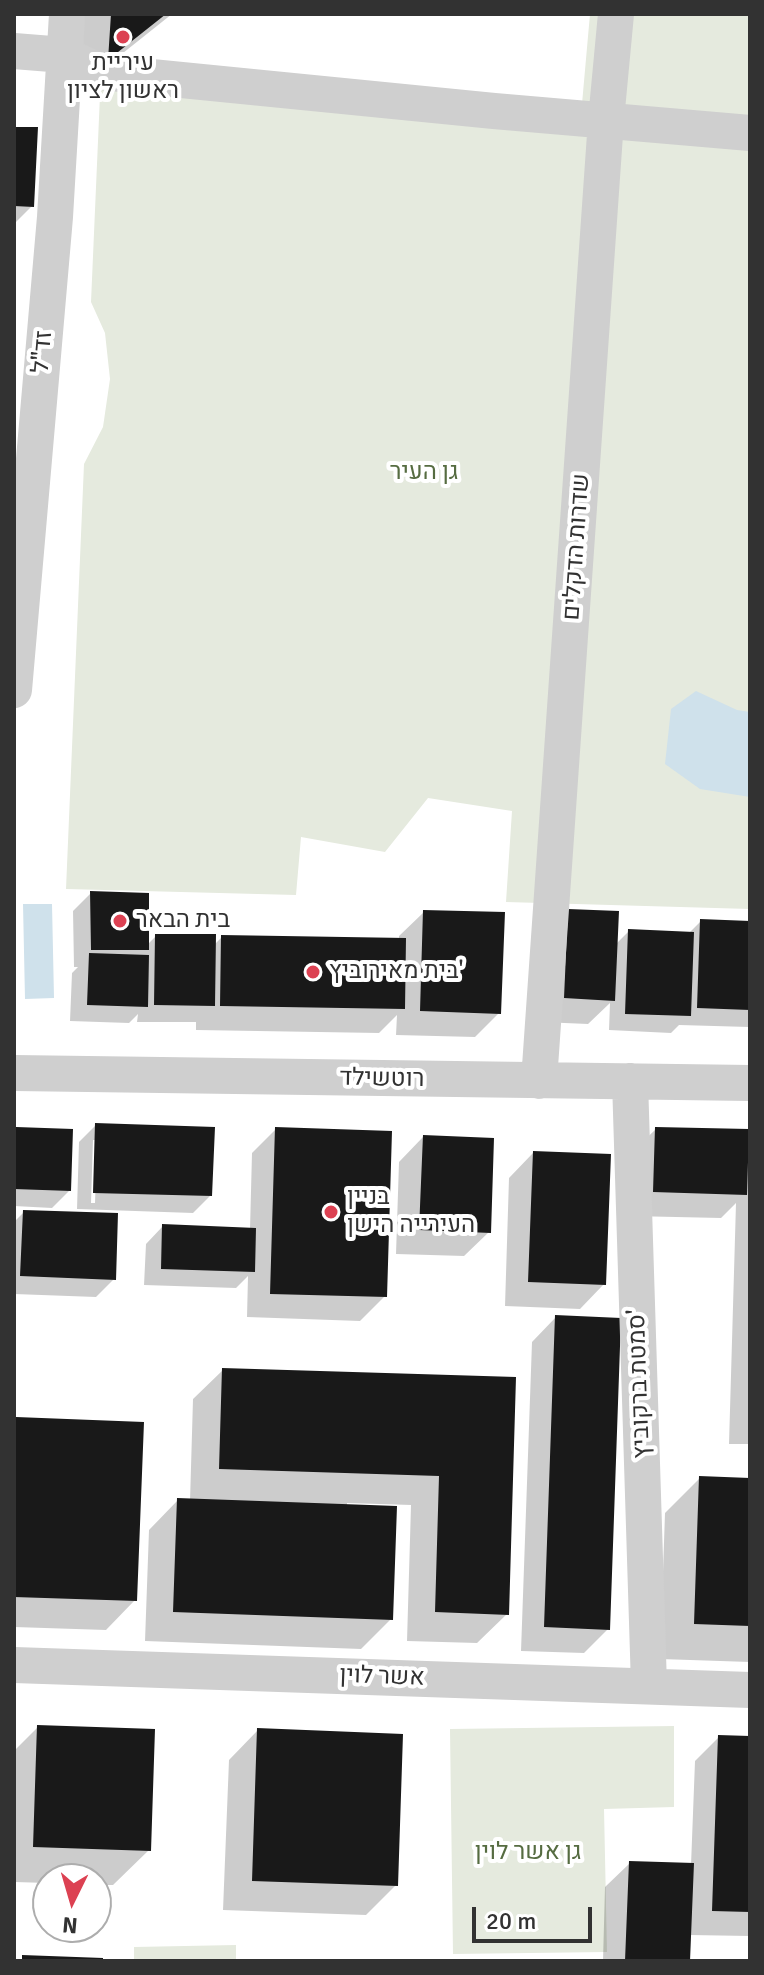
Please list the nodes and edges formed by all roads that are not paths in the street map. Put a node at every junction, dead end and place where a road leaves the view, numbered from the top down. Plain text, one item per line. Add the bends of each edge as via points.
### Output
1 (67, 14) edge
2 (616, 14) edge
3 (14, 51) edge
4 (64, 55) junction
5 (606, 120) junction
6 (750, 133) edge
7 (14, 690) edge
8 (14, 1073) edge
9 (539, 1081) junction
10 (630, 1081) junction
11 (750, 1083) edge
12 (14, 1665) edge
13 (649, 1686) junction
14 (750, 1690) edge

1 - 4 street, זד"ל
2 - 5 street, שדרות הדקלים
3 - 4 street
4 - 5 street via 101,72
4 - 7 street, זד"ל
5 - 6 street
5 - 9 street, שדרות הדקלים
8 - 9 street, רוטשילד
9 - 10 street, רוטשילד
10 - 11 street, רוטשילד
10 - 13 street, סמטת ברקוביץ'
12 - 13 street, אשר לוין
13 - 14 street, אשר לוין

